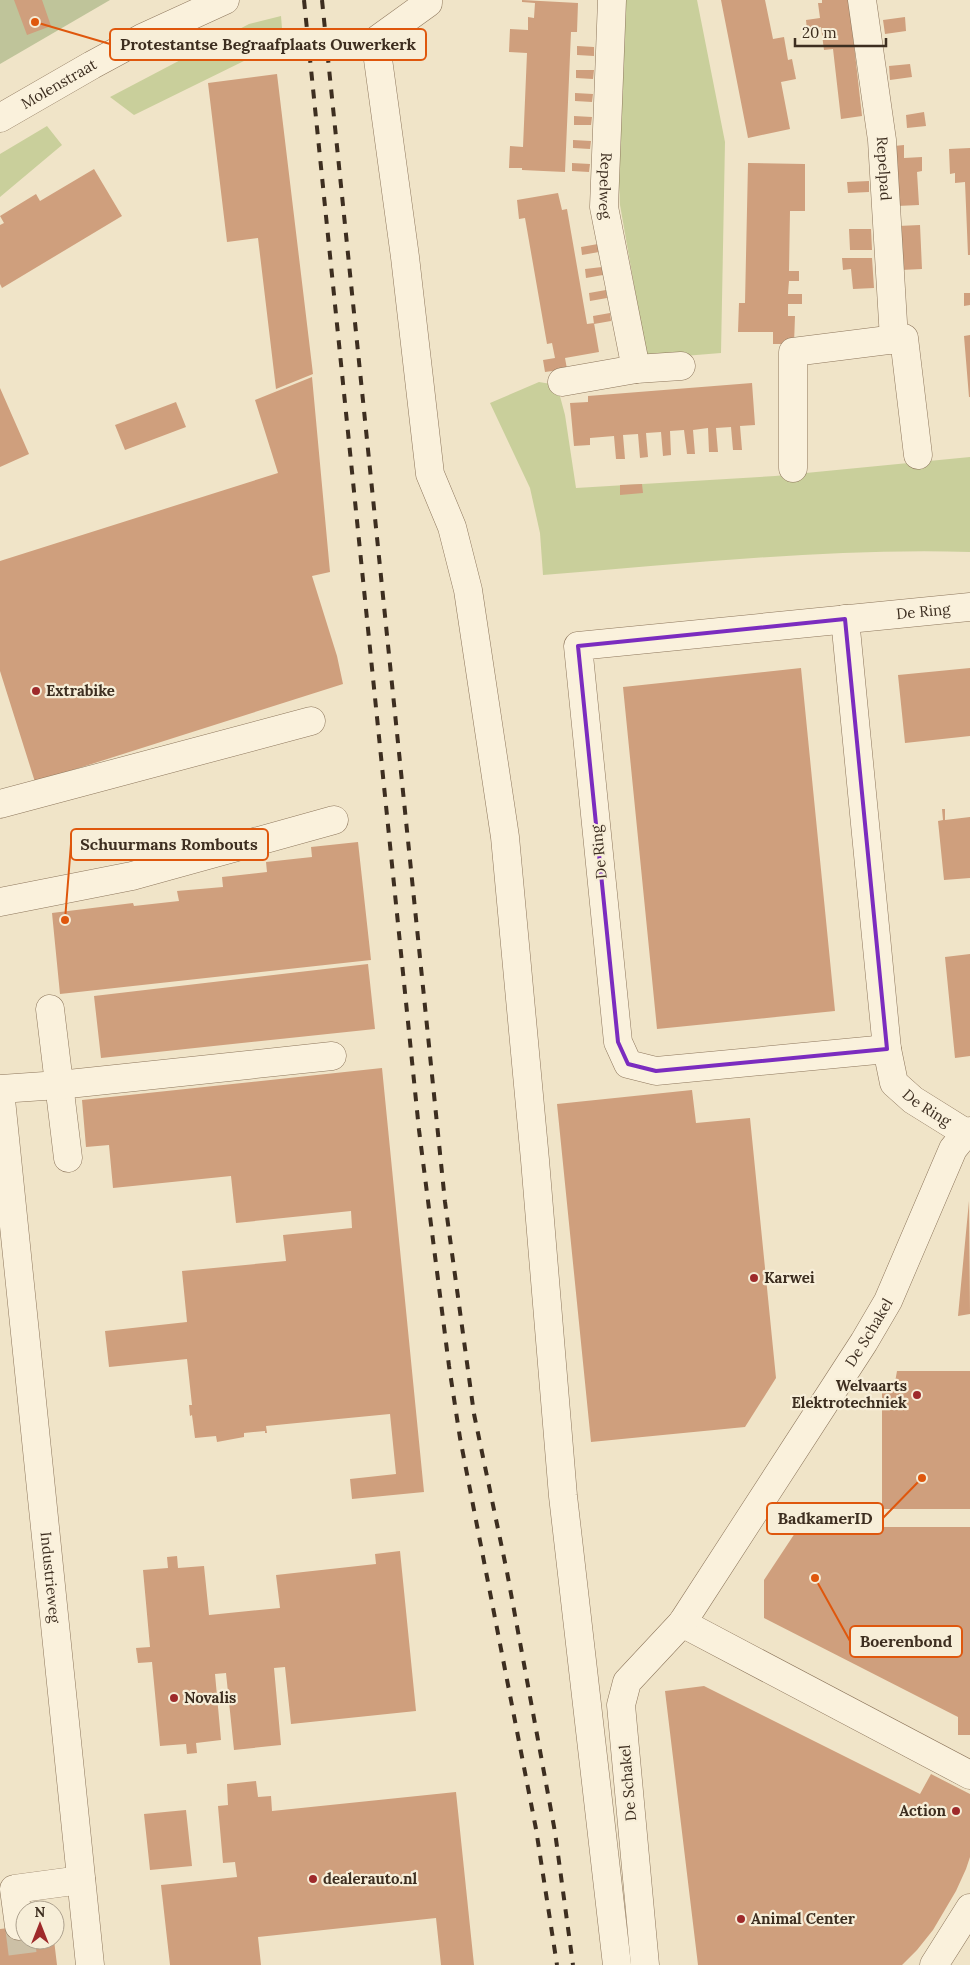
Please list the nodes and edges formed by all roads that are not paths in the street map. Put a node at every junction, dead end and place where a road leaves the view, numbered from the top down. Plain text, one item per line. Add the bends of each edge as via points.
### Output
1 (225, 0) edge
2 (428, 0) edge
3 (612, 0) edge
4 (862, 0) edge
5 (0, 118) edge
6 (894, 339) junction
7 (681, 366) dead end
8 (636, 369) junction
9 (562, 382) dead end
10 (918, 455) dead end
11 (793, 468) dead end
12 (970, 607) edge
13 (845, 619) junction
14 (311, 721) dead end
15 (0, 804) edge
16 (334, 820) dead end
17 (0, 902) edge
18 (50, 1009) dead end
19 (887, 1048) junction
20 (332, 1056) dead end
21 (59, 1085) junction
22 (0, 1089) edge
23 (968, 1132) edge
24 (68, 1158) dead end
25 (6, 1189) edge
26 (682, 1623) junction
27 (970, 1775) edge
28 (81, 1880) junction
29 (15, 1900) edge
30 (970, 1908) edge
31 (90, 1965) edge
32 (617, 1965) edge
33 (645, 1965) edge
34 (934, 1965) edge

1 - 5 street, Molenstraat via 142,38
2 - 32 street via 378,39 378,52 430,474 452,527 468,590 505,837 563,1496
3 - 8 street, Repelweg via 604,207
4 - 6 street, Repelpad via 882,140
6 - 10 street via 904,338
6 - 11 street via 793,352
7 - 8 street
8 - 9 street
12 - 13 street, De Ring
13 - 19 street, De Ring
13 - 19 street, De Ring via 578,646 618,1042 628,1064 656,1071
14 - 15 street
16 - 17 street via 125,878
18 - 21 street
19 - 23 street, De Ring via 894,1083 913,1100
20 - 21 street
21 - 22 street
21 - 24 street
22 - 25 street, Industrieweg
23 - 26 street, De Schakel via 953,1149 888,1301
25 - 28 street, Industrieweg
26 - 27 street
26 - 33 street, De Schakel via 627,1682 621,1705
28 - 29 street via 14,1889
28 - 31 street, Industrieweg
30 - 34 street

